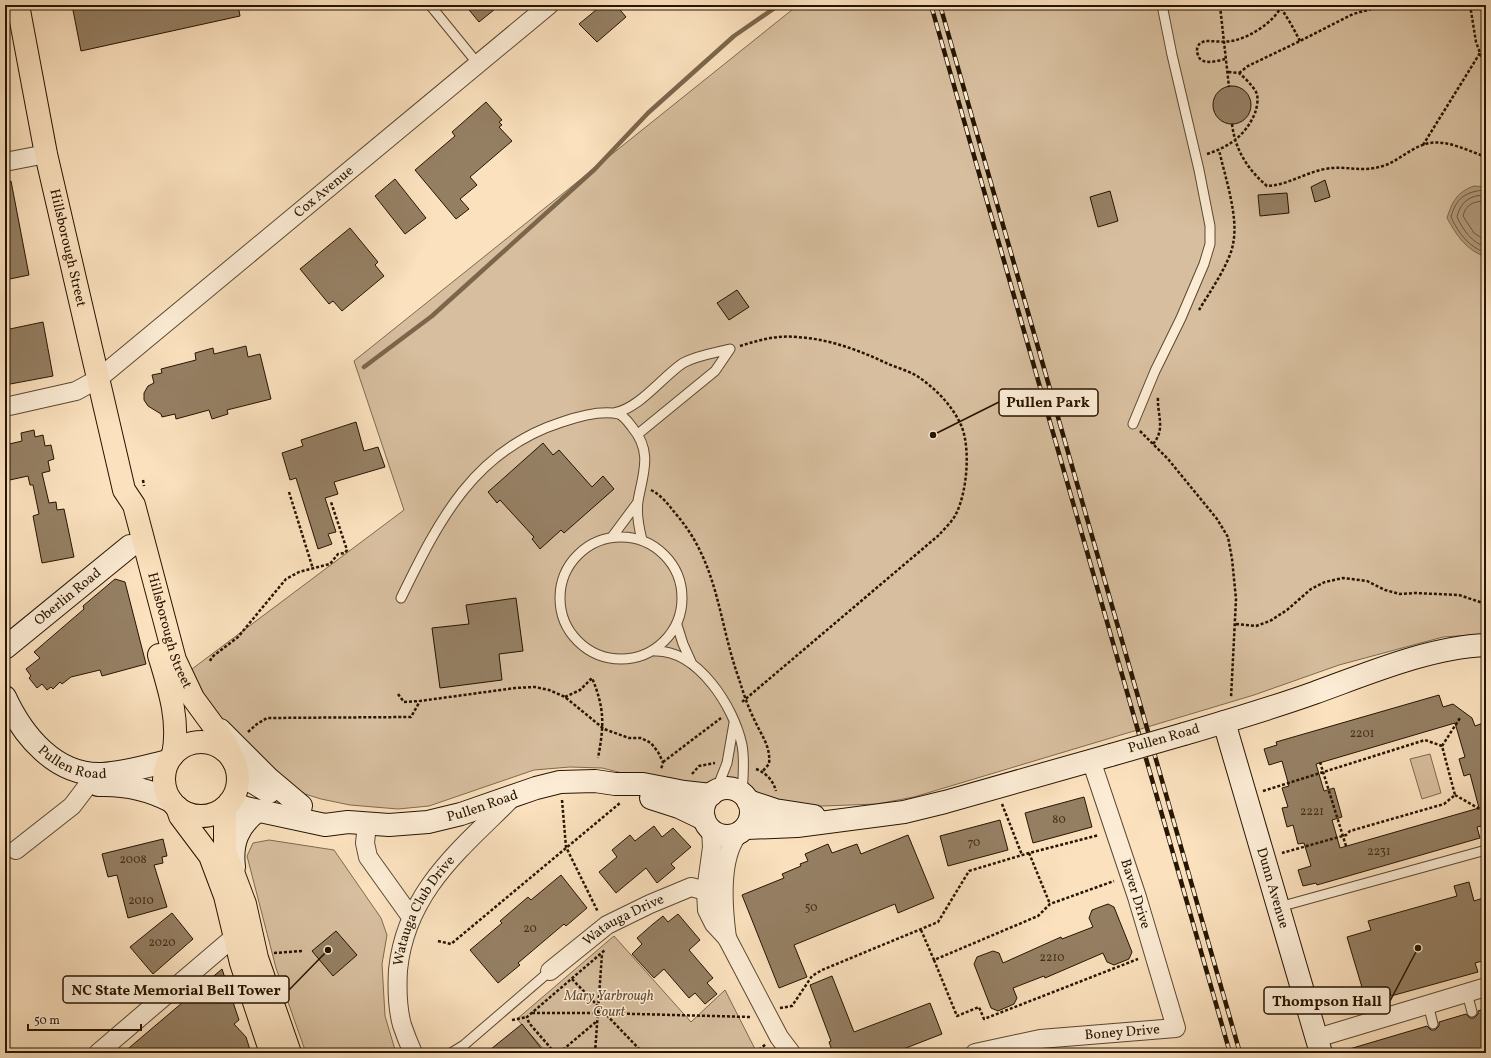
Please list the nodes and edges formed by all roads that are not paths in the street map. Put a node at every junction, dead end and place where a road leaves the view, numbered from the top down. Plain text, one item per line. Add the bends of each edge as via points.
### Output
1 (18, 5) edge
2 (430, 5) edge
3 (550, 5) edge
4 (1162, 5) edge
5 (478, 64) junction
6 (46, 154) junction
7 (5, 162) edge
8 (98, 380) junction
9 (5, 407) edge
10 (614, 413) junction
11 (1133, 424) road end
12 (638, 434) junction
13 (124, 490) junction
14 (638, 502) junction
15 (612, 537) junction
16 (642, 540) junction
17 (130, 546) junction
18 (401, 598) dead end
19 (677, 625) junction
20 (1486, 645) edge
21 (5, 648) edge
22 (655, 651) junction
23 (692, 664) junction
24 (5, 697) edge
25 (204, 714) junction
26 (1224, 722) junction
27 (734, 723) junction
28 (5, 729) edge
29 (170, 758) junction
30 (1101, 758) junction
31 (236, 768) junction
32 (96, 785) junction
33 (618, 793) junction
34 (714, 793) junction
35 (515, 795) junction
36 (745, 797) junction
37 (174, 804) junction
38 (228, 805) junction
39 (301, 806) junction
40 (257, 811) junction
41 (839, 820) junction
42 (357, 823) junction
43 (708, 824) junction
44 (743, 830) junction
45 (203, 844) junction
46 (16, 850) dead end
47 (1486, 850) edge
48 (235, 874) junction
49 (706, 891) junction
50 (1279, 907) junction
51 (411, 917) junction
52 (234, 937) junction
53 (727, 938) junction
54 (550, 972) joint
55 (1486, 987) edge
56 (1467, 992) junction
57 (1428, 1004) junction
58 (1472, 1012) dead end
59 (1433, 1024) dead end
60 (1176, 1028) joint
61 (776, 1044) edge
62 (1319, 1045) edge
63 (982, 1052) edge
64 (98, 1053) edge
65 (271, 1053) edge
66 (290, 1053) edge
67 (413, 1053) edge
68 (450, 1053) edge
69 (791, 1053) edge

1 - 6 main road, Hillsborough Street
2 - 5 lane
3 - 5 street, Cox Avenue
4 - 11 lane via 1199,170 1210,226 1210,244 1202,271
5 - 8 street, Cox Avenue
6 - 7 street
6 - 8 main road, Hillsborough Street
8 - 9 street, Cox Avenue via 76,392
8 - 13 main road, Hillsborough Street
10 - 12 lane via 622,416
10 - 12 lane via 630,408 687,361 730,349 715,371
10 - 18 lane via 573,418 554,424 499,454 474,476 449,510 426,546
12 - 14 lane via 646,467
13 - 17 main road, Hillsborough Street via 120,510
13 - 25 main road, Hillsborough Street via 134,505 174,660
14 - 15 lane
14 - 16 lane
15 - 16 lane
15 - 22 lane via 592,544 578,554 567,568 561,584 560,603 564,620 581,645 602,657 629,660
16 - 19 lane via 670,560 678,575 682,603
17 - 21 main road, Oberlin Road
17 - 29 main road, Hillsborough Street via 173,706 176,729
19 - 22 lane via 668,639
19 - 23 lane via 682,644
20 - 26 main road, Pullen Road via 1439,651
22 - 23 lane via 668,652
23 - 27 lane via 721,694
24 - 29 main road, Pullen Road via 15,717 50,758 74,770 102,774 126,772
25 - 31 main road, Hillsborough Street via 226,743
25 - 39 main road via 269,779
26 - 30 main road, Pullen Road, bridge
26 - 50 main road, Dunn Avenue
27 - 34 lane via 727,763
27 - 36 lane via 743,752
28 - 32 main road, Pullen Road via 37,763 68,781
29 - 31 main road via 192,744 204,743 226,752
29 - 37 main road via 165,782
30 - 41 main road, Pullen Road via 904,812
30 - 60 street, Baver Drive via 1137,896
31 - 38 main road via 238,785
31 - 39 main road, Pullen Road via 275,796
32 - 37 main road, Pullen Road via 140,789 157,794
32 - 45 main road via 132,796 156,809
32 - 46 street
33 - 34 main road, Pullen Road via 643,784 684,792
33 - 35 main road, Pullen Road via 596,781 560,782
33 - 43 main road, Pullen Road via 640,795 679,807
34 - 36 main road via 730,788
34 - 43 main road via 704,806
35 - 42 main road, Pullen Road via 461,814 428,822 389,825
35 - 51 street, Watauga Club Drive via 440,872
36 - 41 main road, Pullen Road via 775,810
36 - 44 main road via 751,815
37 - 38 main road via 195,816 207,816
37 - 45 main road via 183,820
38 - 40 main road, Pullen Road
38 - 48 main road via 225,851
39 - 42 main road, Pullen Road
40 - 42 main road, Pullen Road via 325,825
40 - 48 main road via 238,832 234,848
41 - 44 main road, Pullen Road
42 - 51 street via 368,857
43 - 44 main road via 725,836
43 - 49 street via 712,847
44 - 53 street via 736,837 726,862 722,894
45 - 52 main road via 219,878
47 - 50 lane
48 - 66 main road via 245,904 257,958
49 - 53 street via 707,910 714,924
49 - 54 street, Watauga Drive via 691,887 607,925
50 - 62 main road, Dunn Avenue
51 - 67 street, Watauga Club Drive via 401,948 397,984 402,1024
52 - 64 street
52 - 65 main road
53 - 61 street
54 - 68 lane via 464,1045
55 - 56 street
56 - 57 street
56 - 58 lane
57 - 59 lane
57 - 62 street
60 - 63 street, Boney Drive via 1040,1039
61 - 69 street

